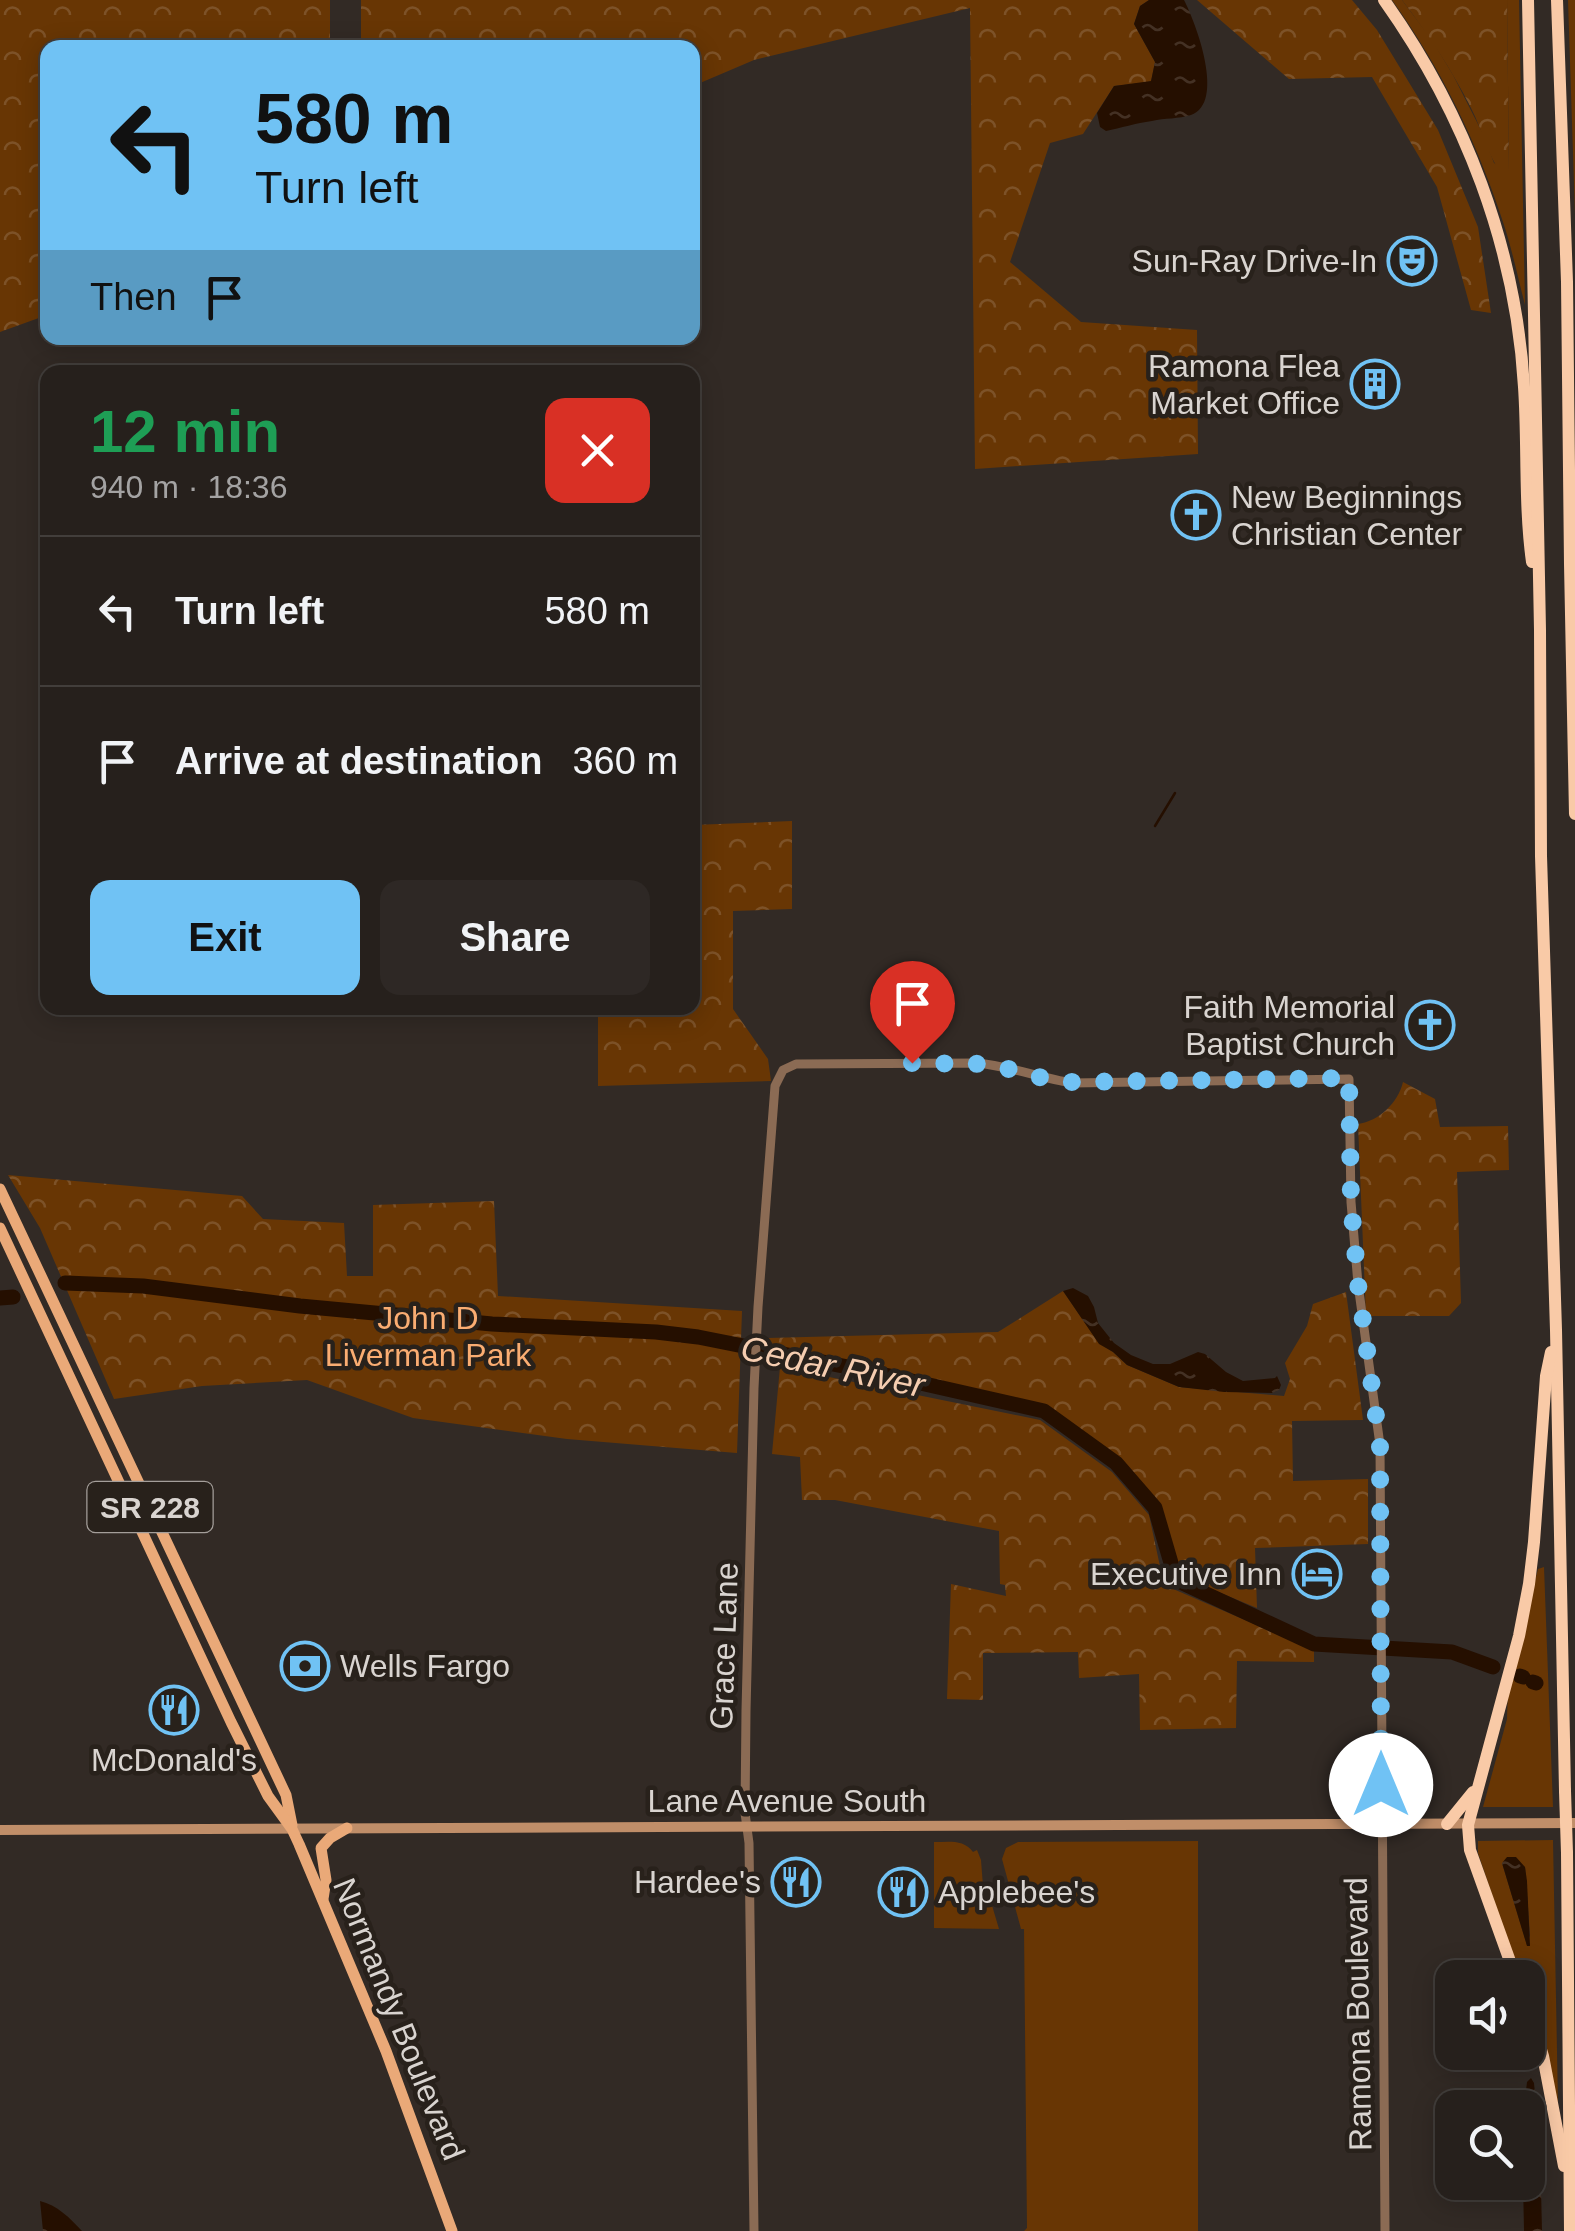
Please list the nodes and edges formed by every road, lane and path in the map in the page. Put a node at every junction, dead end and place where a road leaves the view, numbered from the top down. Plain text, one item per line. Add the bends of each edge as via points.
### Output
1 (1384, 0) edge
2 (1528, 0) edge
3 (1557, 0) edge
4 (1540, 630) junction
5 (1574, 698) edge
6 (1575, 814) edge
7 (787, 1067) joint
8 (0, 1188) edge
9 (0, 1228) edge
10 (1556, 1330) junction
11 (55, 1345) junction
12 (100, 1402) junction
13 (1478, 1786) junction
14 (1575, 1823) edge
15 (1381, 1824) junction
16 (1447, 1824) junction
17 (1468, 1825) junction
18 (746, 1826) junction
19 (347, 1828) junction
20 (292, 1829) junction
21 (0, 1830) edge
22 (323, 1899) junction
23 (1510, 1960) edge
24 (1545, 2067) edge
25 (1570, 2202) junction
26 (452, 2231) edge
27 (754, 2231) edge
28 (1385, 2231) edge
29 (1570, 2231) edge

1 - 4 highway via 1460,128 1504,258 1524,386 1528,534
2 - 4 highway
3 - 5 highway
4 - 10 highway
5 - 6 highway
7 - 15 street, Ramona Boulevard via 977,1063 1072,1082 1349,1078 1351,1202 1380,1445
7 - 18 street, Grace Lane via 775,1086 756,1332
8 - 12 main road, Normandy Boulevard / SR 228
9 - 11 main road, Normandy Boulevard / SR 228
10 - 13 highway via 1546,1376 1529,1584
10 - 25 highway, bridge
11 - 12 main road via 68,1352
11 - 20 main road, Normandy Boulevard / SR 228 via 231,1722
12 - 20 main road, Normandy Boulevard / SR 228 via 286,1796
13 - 16 highway
13 - 17 highway
14 - 17 main road, Lane Avenue South
15 - 16 main road, Lane Avenue South
15 - 18 main road, Lane Avenue South
15 - 28 street, Ramona Boulevard
16 - 17 main road, Lane Avenue South
17 - 23 highway via 1470,1850
18 - 19 main road, Lane Avenue South
18 - 27 street, Grace Lane
19 - 20 main road, Lane Avenue South
19 - 22 main road via 322,1848
20 - 21 main road, Lane Avenue South
20 - 22 main road, Normandy Boulevard / SR 228
22 - 26 main road, Normandy Boulevard / SR 228
24 - 25 highway
25 - 29 highway

